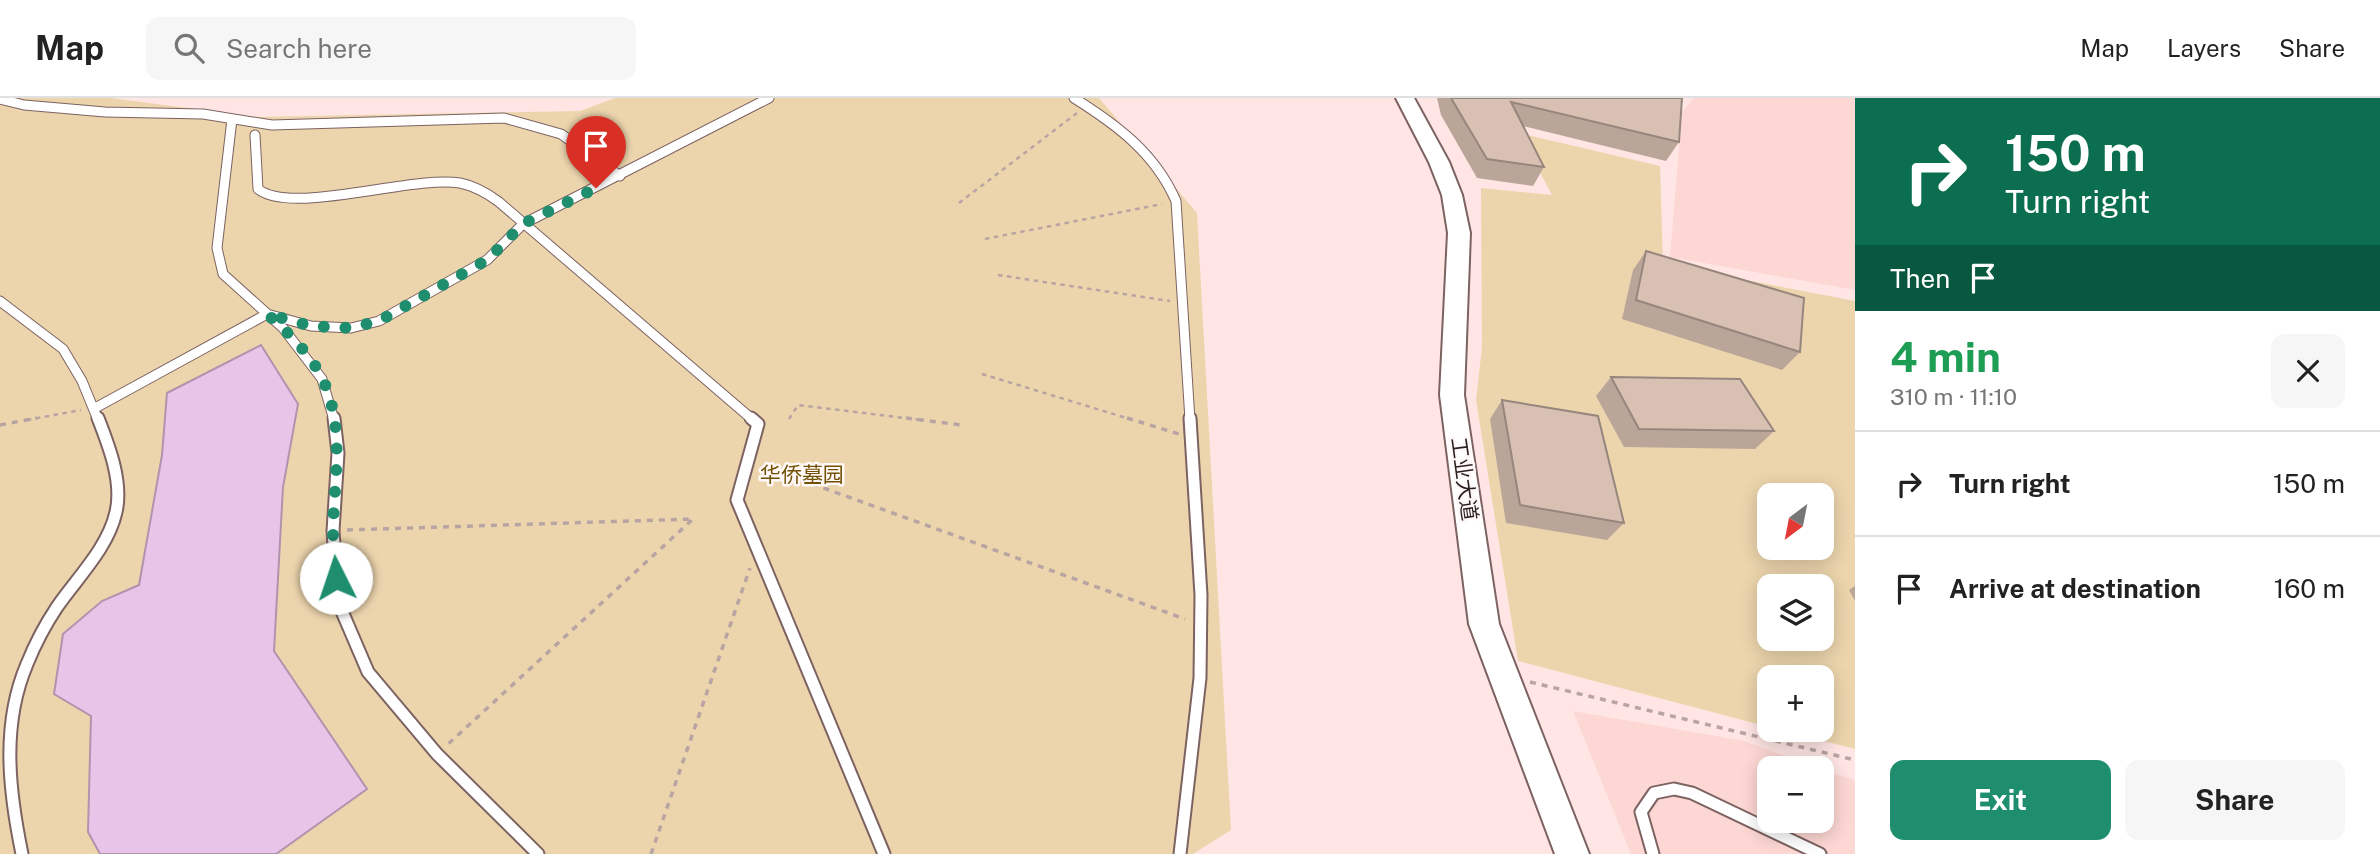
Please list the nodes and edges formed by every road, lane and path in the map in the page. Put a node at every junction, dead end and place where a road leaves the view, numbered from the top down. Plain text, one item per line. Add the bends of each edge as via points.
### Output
1 (769, 98) edge
2 (1074, 98) edge
3 (1405, 98) edge
4 (0, 99) edge
5 (1087, 106) junction
6 (232, 119) junction
7 (255, 135) dead end
8 (620, 176) junction
9 (1176, 201) junction
10 (959, 203) dead end
11 (523, 224) junction
12 (985, 239) dead end
13 (998, 275) dead end
14 (0, 301) edge
15 (1182, 302) junction
16 (267, 314) junction
17 (982, 374) dead end
18 (97, 407) junction
19 (789, 419) dead end
20 (0, 425) edge
21 (962, 425) dead end
22 (1191, 438) junction
23 (786, 467) dead end
24 (333, 531) junction
25 (757, 548) junction
26 (1200, 625) junction
27 (1504, 676) junction
28 (437, 754) junction
29 (1855, 760) edge
30 (4, 818) edge
31 (22, 854) edge
32 (538, 854) edge
33 (651, 854) edge
34 (884, 854) edge
35 (1180, 854) edge
36 (1572, 854) edge
37 (1653, 854) edge
38 (1820, 854) edge

1 - 8 lane
2 - 5 lane
3 - 27 street, 工业大道 via 1439,162 1460,233 1452,395 1484,624
4 - 6 lane via 92,111
5 - 9 lane via 1110,120 1156,163
5 - 10 path
6 - 8 lane via 326,126 505,118 561,134
6 - 16 lane via 217,248 223,274
7 - 11 lane via 258,189 268,197 468,183 496,198
8 - 11 lane
9 - 12 path
9 - 15 lane
11 - 16 lane via 487,260 379,321 351,328 311,326
11 - 25 lane via 758,424 737,500
13 - 15 path
14 - 18 lane via 62,348
15 - 22 lane
16 - 18 lane
16 - 24 lane via 322,379 333,412 338,453
17 - 22 path
18 - 20 path
18 - 30 lane via 118,510 105,539 44,626 16,680 4,745
19 - 21 path via 799,405
22 - 26 lane
23 - 26 path via 785,474
24 - 28 lane via 338,602 368,671
24 - 28 path via 693,519
25 - 33 path
25 - 34 lane
26 - 35 lane via 1200,678
27 - 29 path
27 - 36 street, 工业大道
28 - 32 lane
30 - 31 lane
37 - 38 lane via 1641,812 1654,793 1674,789 1692,793

